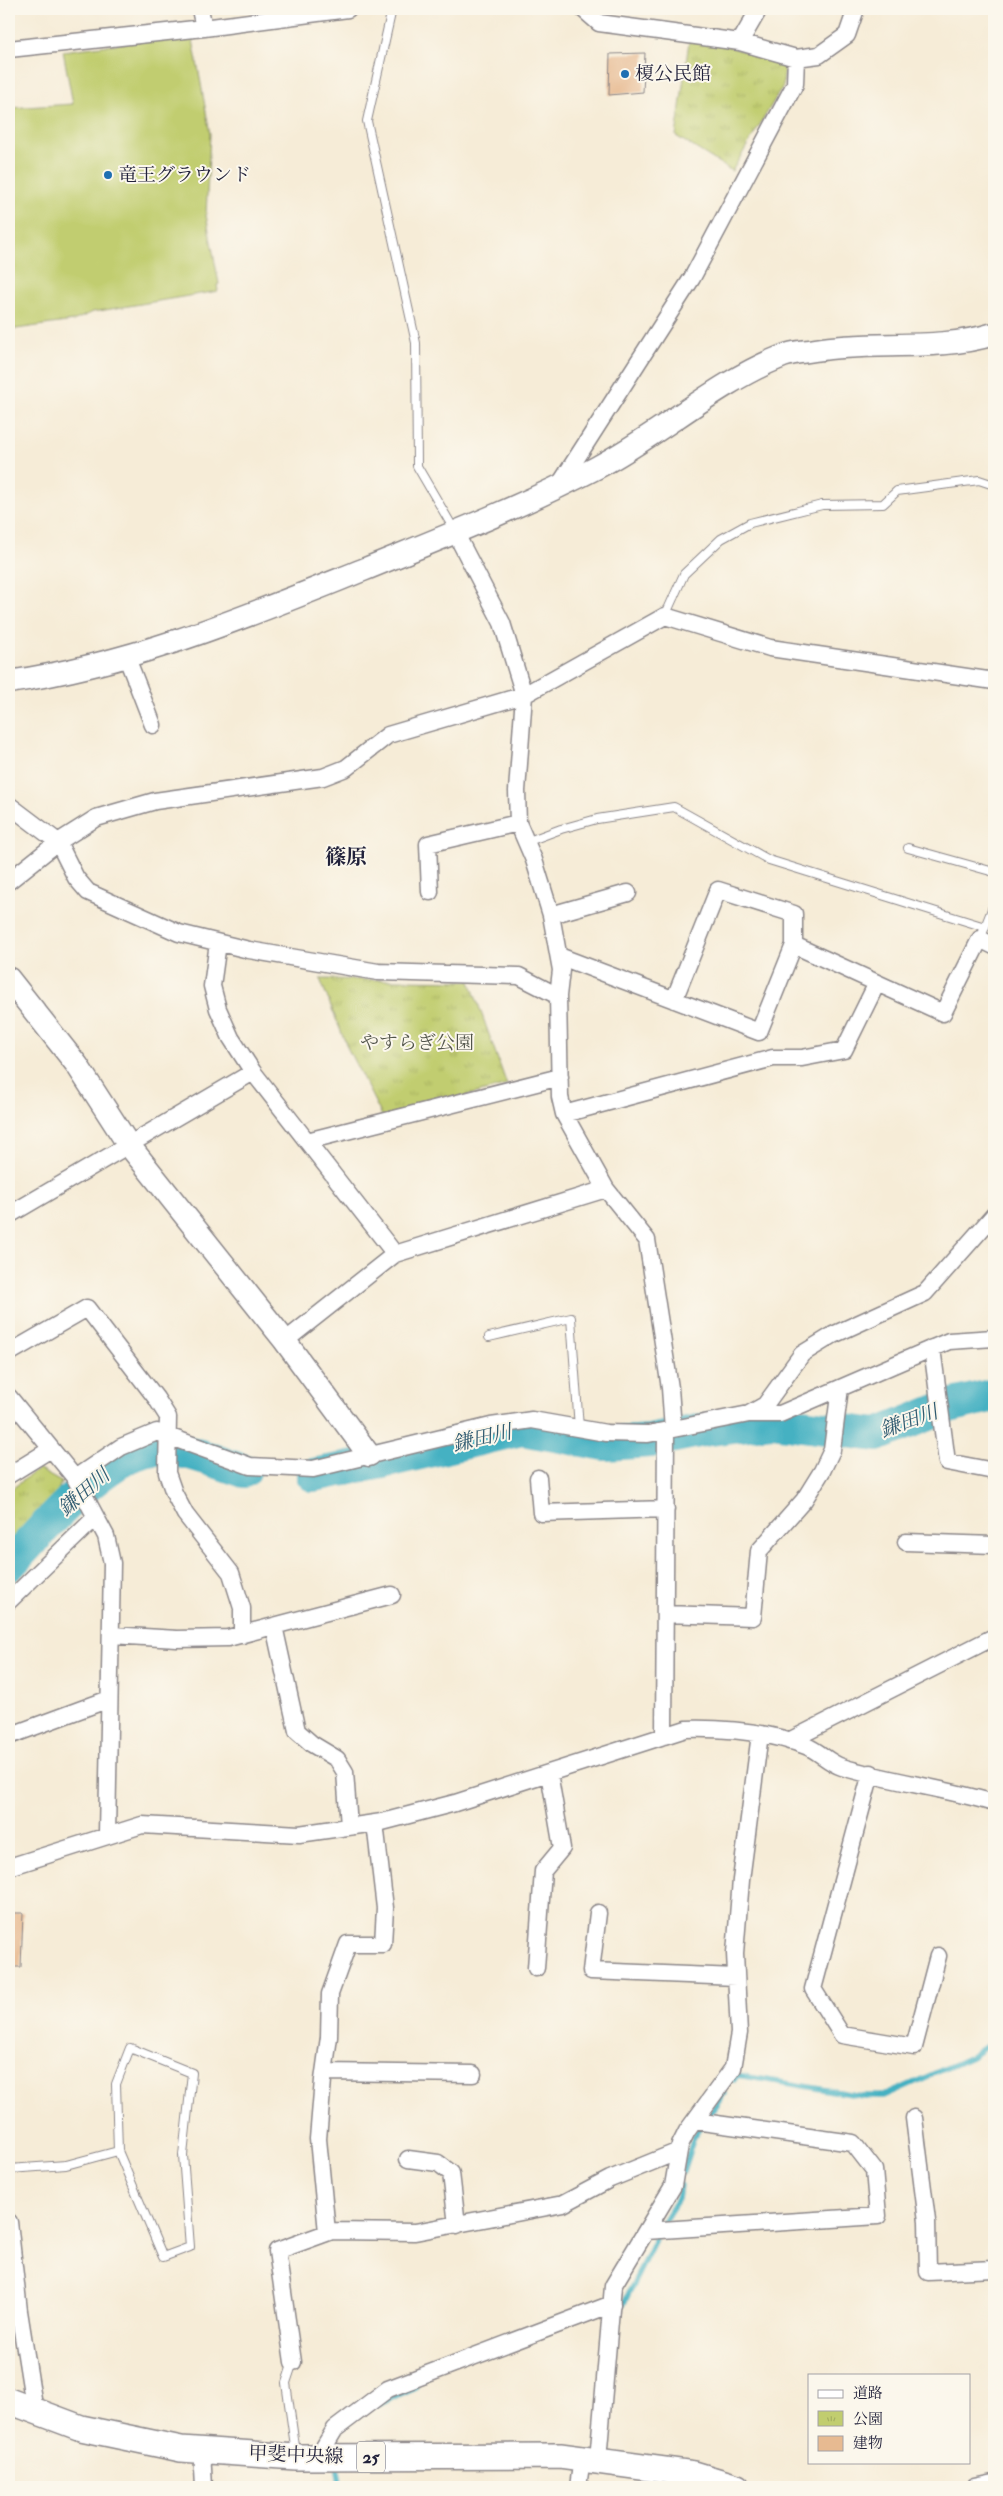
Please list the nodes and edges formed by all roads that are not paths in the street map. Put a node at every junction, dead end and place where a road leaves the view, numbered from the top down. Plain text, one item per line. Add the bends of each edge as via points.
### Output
1 (200, 9) edge
2 (348, 9) edge
3 (392, 9) edge
4 (583, 9) edge
5 (758, 9) edge
6 (856, 9) edge
7 (204, 28) junction
8 (740, 42) junction
9 (9, 49) edge
10 (796, 58) junction
11 (994, 334) edge
12 (994, 485) edge
13 (557, 489) junction
14 (456, 532) junction
15 (665, 616) junction
16 (127, 658) junction
17 (994, 681) edge
18 (9, 682) edge
19 (524, 695) junction
20 (153, 725) dead end
21 (9, 805) edge
22 (518, 823) junction
23 (58, 842) junction
24 (526, 842) junction
25 (908, 848) dead end
26 (994, 872) edge
27 (9, 881) edge
28 (430, 892) dead end
29 (628, 893) dead end
30 (994, 904) edge
31 (551, 915) junction
32 (986, 937) edge
33 (218, 943) junction
34 (794, 945) junction
35 (559, 956) junction
36 (9, 978) edge
37 (877, 983) junction
38 (558, 996) junction
39 (674, 1000) junction
40 (253, 1072) junction
41 (560, 1076) junction
42 (564, 1114) junction
43 (307, 1141) junction
44 (128, 1144) junction
45 (606, 1188) junction
46 (9, 1215) edge
47 (994, 1215) edge
48 (395, 1254) junction
49 (489, 1338) dead end
50 (994, 1338) edge
51 (284, 1341) junction
52 (932, 1348) junction
53 (9, 1353) edge
54 (840, 1388) junction
55 (9, 1397) edge
56 (749, 1414) junction
57 (579, 1428) junction
58 (670, 1430) junction
59 (167, 1436) junction
60 (51, 1450) junction
61 (370, 1455) junction
62 (994, 1471) edge
63 (9, 1475) edge
64 (75, 1478) junction
65 (538, 1478) dead end
66 (666, 1509) junction
67 (96, 1517) junction
68 (906, 1542) dead end
69 (994, 1545) edge
70 (392, 1595) dead end
71 (9, 1601) edge
72 (665, 1614) junction
73 (274, 1626) junction
74 (111, 1635) junction
75 (242, 1635) junction
76 (994, 1637) edge
77 (109, 1699) junction
78 (760, 1734) junction
79 (9, 1736) edge
80 (664, 1736) junction
81 (789, 1741) junction
82 (549, 1773) junction
83 (871, 1773) junction
84 (994, 1803) edge
85 (375, 1823) junction
86 (349, 1826) junction
87 (107, 1834) junction
88 (9, 1866) edge
89 (598, 1913) dead end
90 (938, 1956) dead end
91 (536, 1968) dead end
92 (736, 1977) junction
93 (324, 2072) junction
94 (473, 2074) dead end
95 (914, 2118) dead end
96 (695, 2120) junction
97 (118, 2151) junction
98 (679, 2151) junction
99 (408, 2159) dead end
100 (9, 2169) edge
101 (9, 2222) edge
102 (457, 2225) junction
103 (646, 2231) junction
104 (327, 2232) junction
105 (994, 2269) edge
106 (612, 2304) junction
107 (293, 2362) joint
108 (9, 2402) edge
109 (35, 2412) junction
110 (202, 2451) junction
111 (307, 2457) junction
112 (590, 2459) junction
113 (994, 2483) edge
114 (204, 2487) edge
115 (578, 2487) edge
116 (736, 2487) edge
117 (975, 2487) edge

1 - 7 street
2 - 7 street
3 - 14 lane via 367,121 416,342 417,466
4 - 8 street via 599,24
5 - 8 street
6 - 10 street via 846,35 819,55
7 - 9 street
8 - 10 street
10 - 13 street via 796,84 692,278
11 - 13 street via 979,339 926,345 854,346 788,354 759,366 602,465
12 - 15 lane via 979,480 897,491 883,504 822,506 750,523 721,539 684,574
13 - 14 street
14 - 16 street via 215,629
14 - 19 street via 502,623
15 - 17 street via 770,648
15 - 19 street
16 - 18 street
16 - 20 street
19 - 22 street
19 - 23 street via 388,735 346,768 323,777 155,801 96,818
21 - 23 street
22 - 24 street
22 - 28 street via 428,844
23 - 27 street
23 - 33 street via 76,878 88,892 179,933
24 - 31 street
24 - 32 lane via 597,820 674,807 769,860
25 - 26 lane
29 - 31 street
30 - 32 lane
31 - 35 street
32 - 37 street via 943,1013
33 - 38 street via 378,972 518,976
33 - 40 street via 212,986 218,1009 231,1038
34 - 37 street
34 - 39 street via 759,1032
34 - 39 street via 794,914 718,890
35 - 38 street
35 - 39 street
36 - 44 street via 77,1066
37 - 42 street via 844,1050 802,1058 773,1058
38 - 41 street
40 - 43 street
40 - 44 street
41 - 42 street
41 - 43 street
42 - 45 street
43 - 48 street
44 - 46 street
44 - 51 street
45 - 48 street
45 - 58 street via 647,1240 670,1388
47 - 56 street via 925,1293 833,1335 802,1354 765,1406
48 - 51 street
49 - 57 lane via 571,1318
50 - 52 street via 949,1341
51 - 61 street
52 - 54 street
52 - 62 street via 947,1462
53 - 59 street via 87,1308 168,1417
54 - 56 street via 780,1414
54 - 72 street via 832,1450 822,1471 804,1500 759,1551 753,1617
55 - 60 street
56 - 58 street
57 - 58 street via 606,1433 648,1434
57 - 61 street via 532,1420 491,1426
58 - 66 street
59 - 61 street via 250,1466 313,1469
59 - 64 street via 157,1432 121,1447
59 - 75 street via 167,1473 174,1493 185,1514 231,1573 242,1608
60 - 63 street
60 - 64 street
64 - 67 street
65 - 66 street via 541,1513
66 - 72 street
67 - 71 street
67 - 74 street via 106,1536 112,1563
68 - 69 street
70 - 73 street
72 - 80 street
73 - 75 street
73 - 86 street via 297,1731 337,1759 345,1772
74 - 75 street via 177,1639
74 - 77 street
76 - 81 street
77 - 79 street
77 - 87 street
78 - 80 street via 722,1728 686,1729
78 - 81 street
78 - 92 street via 741,1880
80 - 82 street
81 - 83 street via 808,1746 840,1766
82 - 85 street via 456,1803
82 - 91 street via 562,1848 543,1871
83 - 84 street
83 - 90 street via 813,1989 842,2035 914,2047
85 - 86 street
85 - 93 street via 385,1908 383,1944 348,1944 330,1994
86 - 87 street via 299,1834 142,1825
87 - 88 street
89 - 92 street via 591,1971
92 - 96 street via 739,2033 733,2068
93 - 94 street
93 - 104 street via 318,2139
95 - 105 street via 928,2221 928,2272
96 - 98 street
96 - 103 street via 853,2143 874,2170 878,2216
97 - 97 lane via 163,2257 190,2247 183,2155 192,2073 130,2048 116,2084
97 - 100 lane via 66,2165
98 - 102 street via 610,2179 563,2204
98 - 103 street via 673,2186
99 - 102 street via 438,2163 451,2173
101 - 109 street
102 - 104 street via 415,2232
103 - 106 street via 613,2286
104 - 107 street via 276,2251
106 - 111 street via 388,2389 335,2429
106 - 112 street
107 - 111 lane via 286,2383
108 - 109 main road, 甲斐中央線 / 25
109 - 110 main road, 甲斐中央線 / 25 via 122,2438
110 - 111 main road, 甲斐中央線 / 25
110 - 114 street
111 - 112 main road, 甲斐中央線 / 25 via 560,2456
112 - 115 street
112 - 116 main road, 甲斐中央線 / 25 via 694,2474
113 - 117 street

